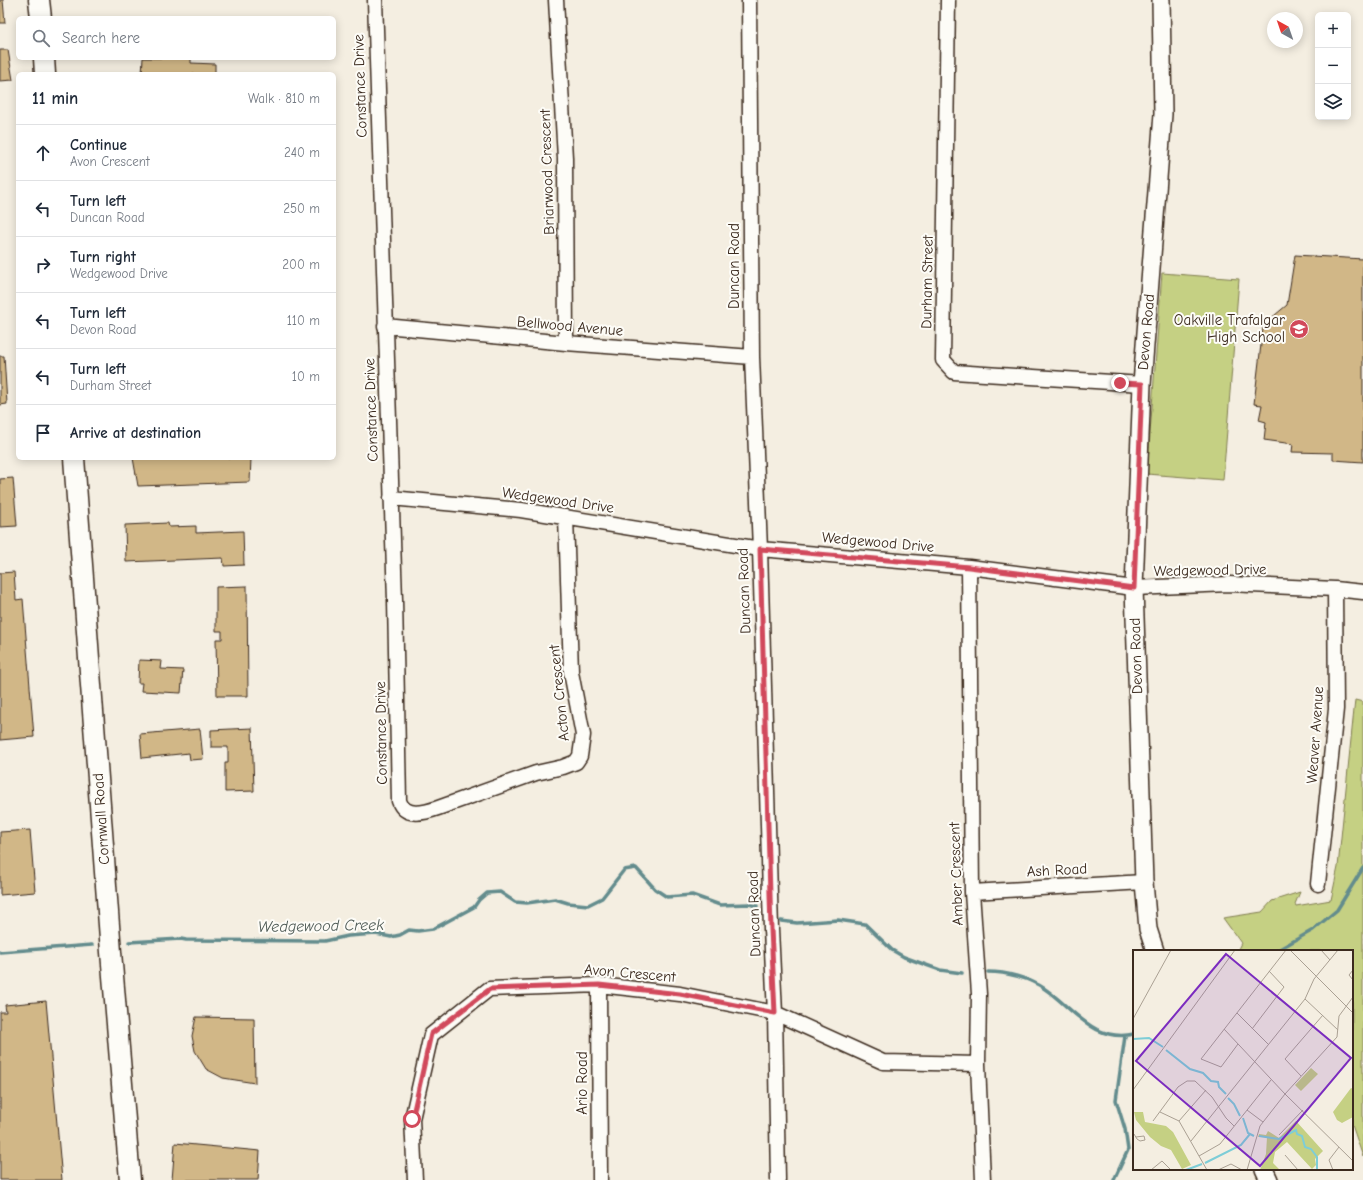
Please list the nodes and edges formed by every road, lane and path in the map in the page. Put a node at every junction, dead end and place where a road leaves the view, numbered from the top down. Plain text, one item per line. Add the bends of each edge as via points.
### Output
1 (40, 0) edge
2 (375, 0) edge
3 (556, 0) edge
4 (749, 0) edge
5 (948, 0) edge
6 (1161, 0) edge
7 (41, 16) edge
8 (44, 60) edge
9 (45, 72) edge
10 (385, 326) junction
11 (566, 343) junction
12 (752, 357) junction
13 (1142, 384) junction
14 (74, 460) edge
15 (391, 498) junction
16 (566, 517) junction
17 (760, 549) junction
18 (969, 567) junction
19 (1134, 588) junction
20 (1335, 589) junction
21 (1363, 592) edge
22 (411, 812) joint
23 (1144, 882) junction
24 (1318, 884) dead end
25 (972, 892) junction
26 (1155, 950) edge
27 (599, 985) junction
28 (775, 1013) junction
29 (978, 1064) junction
30 (1264, 1170) edge
31 (130, 1180) edge
32 (415, 1180) edge
33 (600, 1180) edge
34 (778, 1180) edge
35 (983, 1180) edge
36 (1269, 1180) edge

1 - 7 main road
2 - 10 street, Constance Drive
3 - 11 street, Briarwood Crescent via 565,158
4 - 12 street, Duncan Road
5 - 13 street, Durham Street via 942,360 954,372
6 - 13 street, Devon Road via 1164,114
8 - 9 main road
10 - 11 street, Bellwood Avenue
10 - 15 street, Constance Drive
11 - 12 street, Bellwood Avenue
12 - 17 street, Duncan Road
13 - 19 street, Devon Road
14 - 31 main road, Cornwall Road
15 - 16 street, Wedgewood Drive via 521,510
15 - 22 street, Constance Drive via 399,801 406,811
16 - 17 street, Wedgewood Drive
16 - 22 street, Acton Crescent via 571,672 583,735 580,756 576,762 563,767 425,812
17 - 18 street, Wedgewood Drive
17 - 28 street, Duncan Road
18 - 19 street, Wedgewood Drive
18 - 25 street, Amber Crescent
19 - 20 street, Wedgewood Drive via 1229,584
19 - 23 street, Devon Road
20 - 21 street, Wedgewood Drive
20 - 24 street, Weaver Avenue via 1336,709
23 - 25 street, Ash Road
23 - 26 street, Devon Road via 1148,929
25 - 29 street, Amber Crescent via 979,994
27 - 28 street, Avon Crescent via 680,994
27 - 32 street, Avon Crescent via 490,989 431,1034 412,1119
27 - 33 street, Ario Road
28 - 29 street, Avon Crescent via 883,1062
28 - 34 street, Duncan Road
29 - 35 street, Amber Crescent
30 - 36 street

